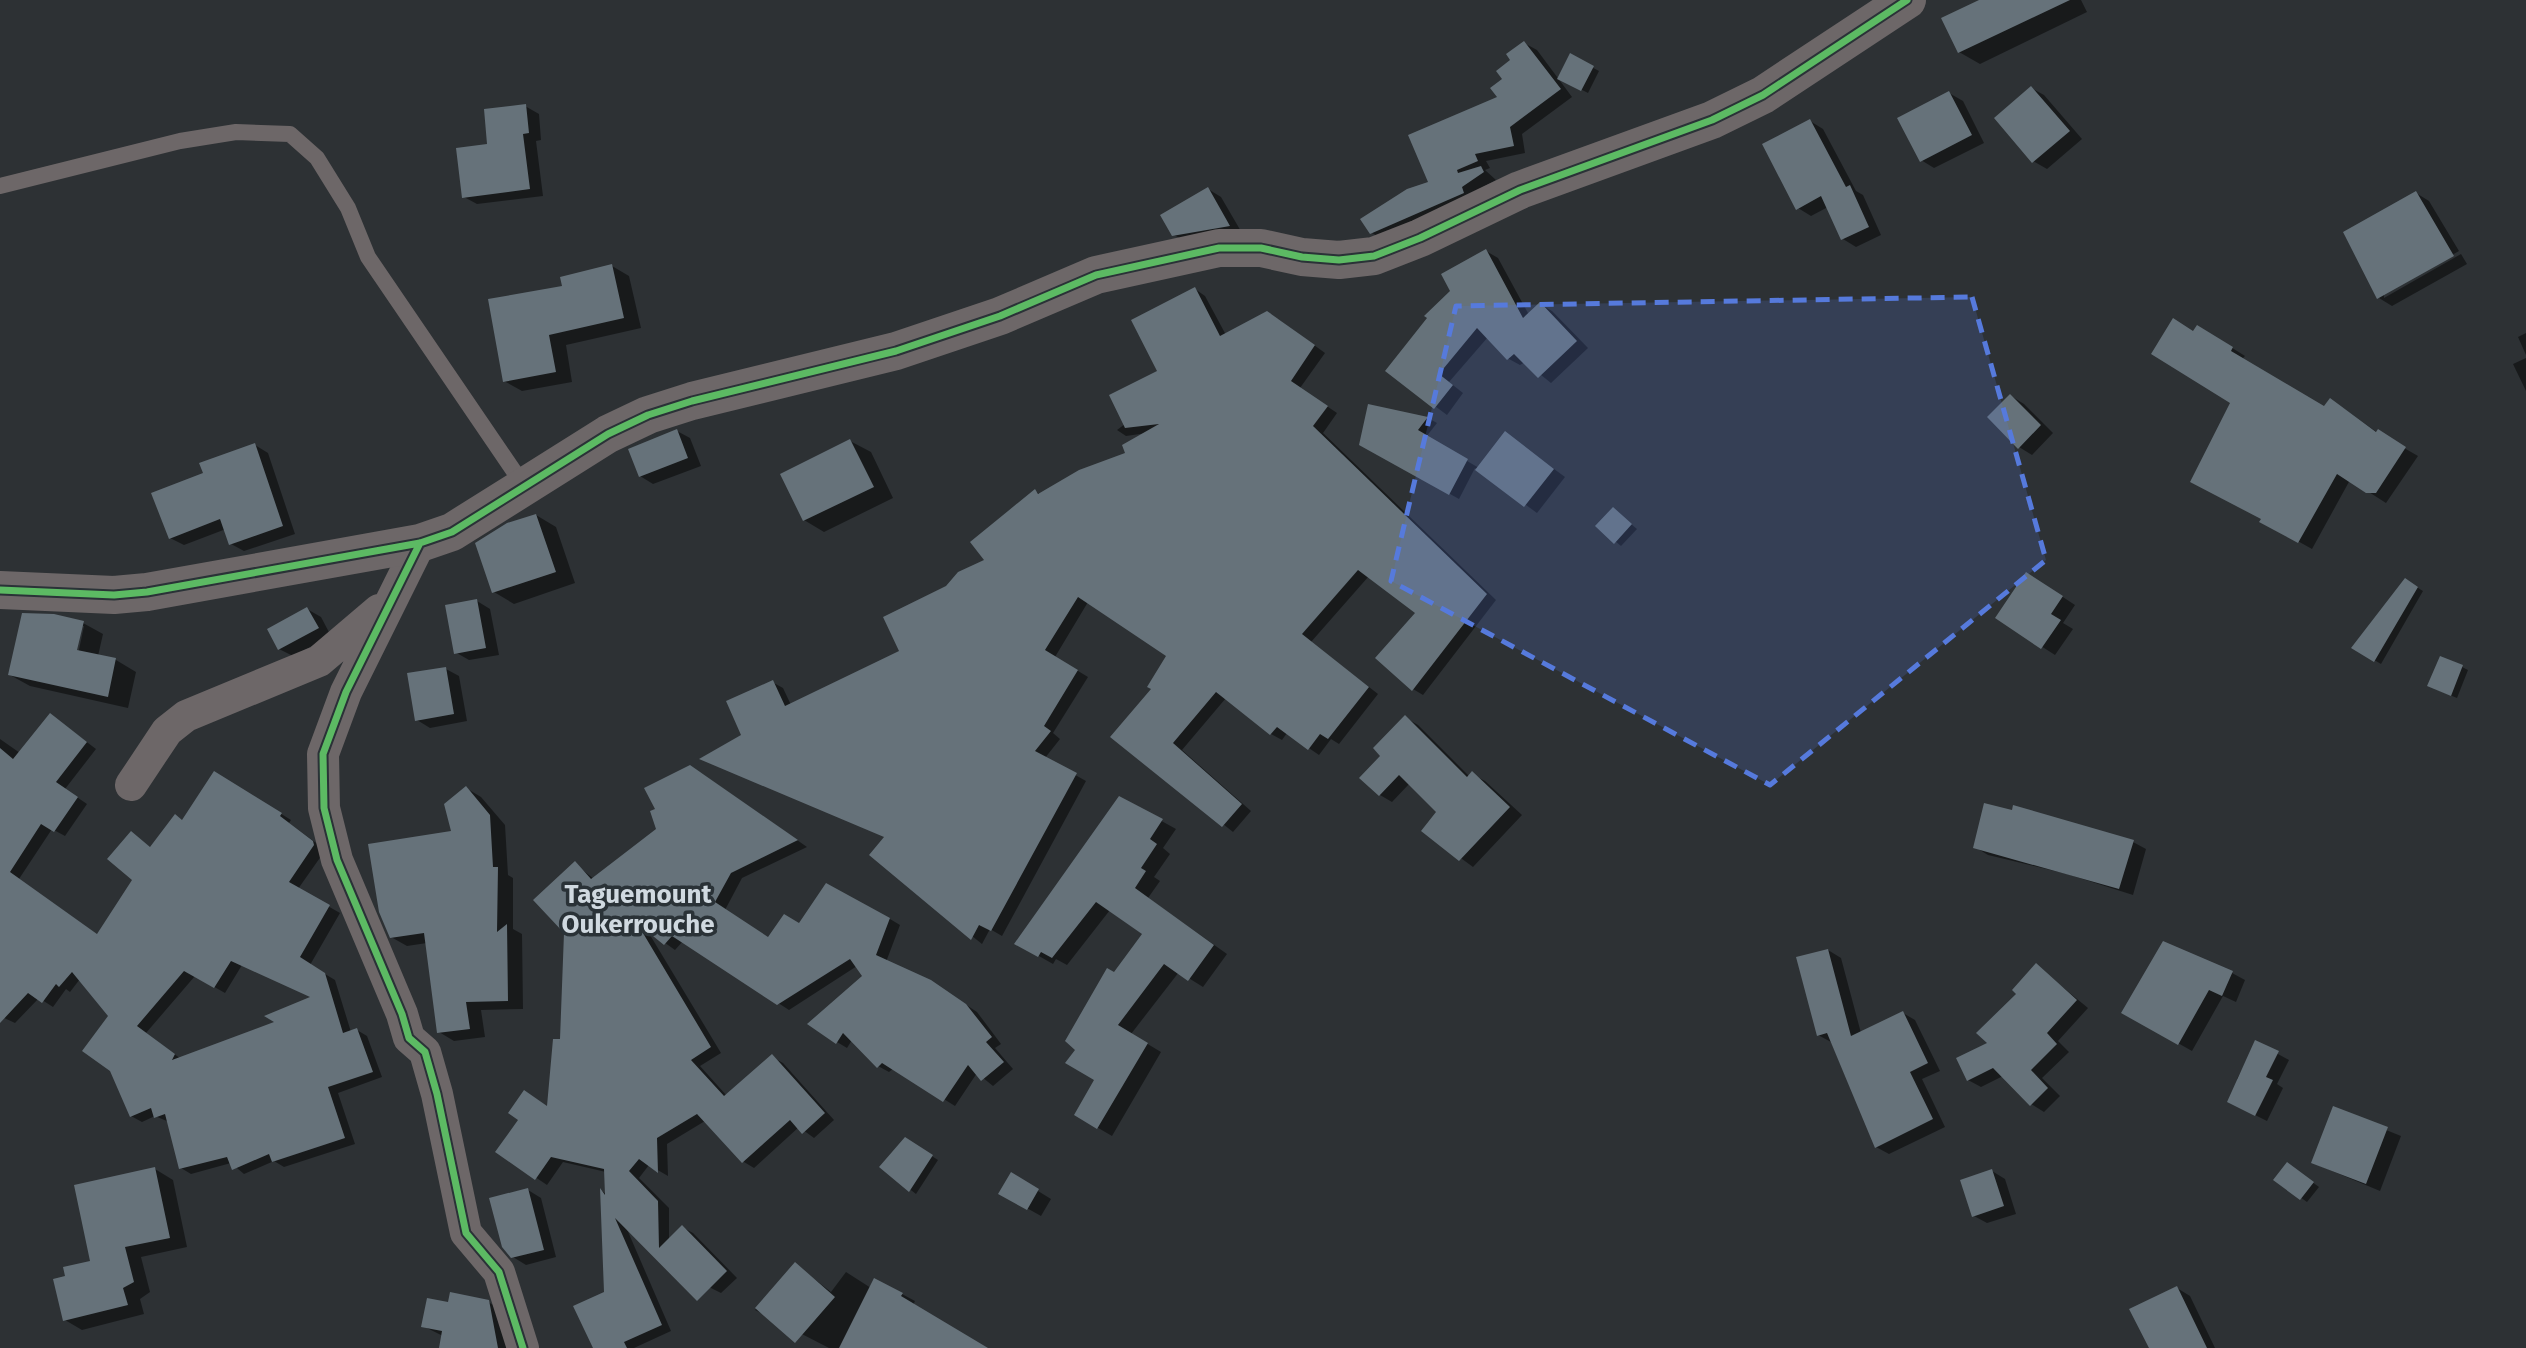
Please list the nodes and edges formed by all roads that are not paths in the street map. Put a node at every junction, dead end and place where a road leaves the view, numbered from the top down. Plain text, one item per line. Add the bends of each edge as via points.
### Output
1 (1907, 0) edge
2 (0, 186) edge
3 (524, 486) junction
4 (420, 543) junction
5 (0, 590) edge
6 (388, 603) junction
7 (131, 785) dead end
8 (523, 1348) edge

1 - 3 street via 1763,95 1712,120 1520,190 1374,256 1339,260 1261,248 1219,248 1096,275 1000,316 896,351 648,415
2 - 3 lane via 191,139 236,132 290,134 317,158 348,208 368,257
3 - 4 street via 452,531
4 - 5 street via 147,592
4 - 6 street
6 - 7 street via 319,661 187,716 167,731
6 - 8 street via 323,754 324,808 337,860 409,1038 425,1052 466,1233 499,1272

